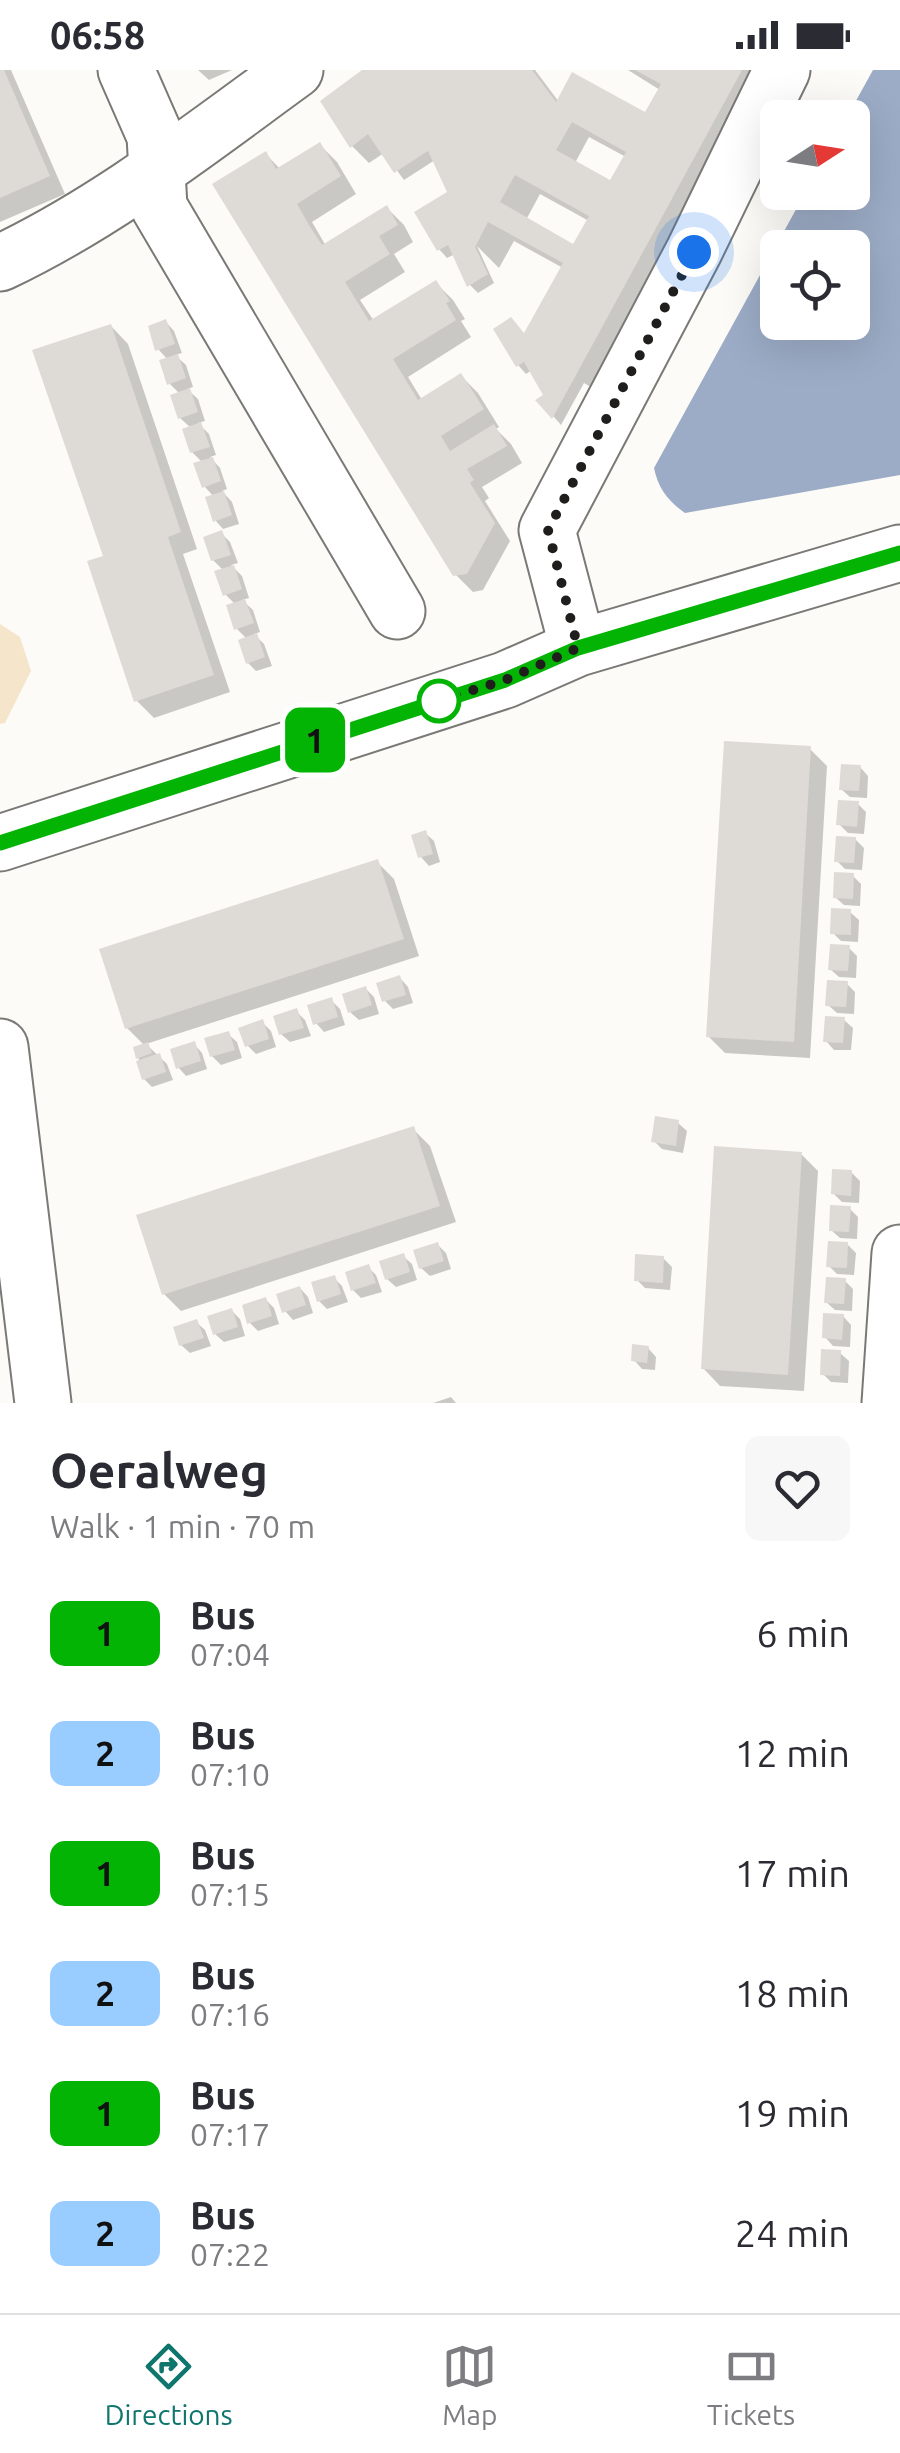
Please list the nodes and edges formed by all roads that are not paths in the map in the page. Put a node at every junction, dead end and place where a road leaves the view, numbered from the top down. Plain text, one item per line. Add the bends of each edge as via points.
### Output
1 (126, 70) edge
2 (295, 70) edge
3 (782, 70) edge
4 (157, 170) junction
5 (0, 264) edge
6 (899, 558) edge
7 (397, 611) dead end
8 (578, 648) junction
9 (0, 843) edge
10 (0, 1047) edge
11 (900, 1253) edge
12 (28, 1400) edge
13 (890, 1403) edge

1 - 4 street via 154,136
2 - 4 street
3 - 8 street via 548,530
4 - 5 street
4 - 7 street via 158,207
6 - 8 street
8 - 9 street via 505,680
10 - 12 street
11 - 13 street

